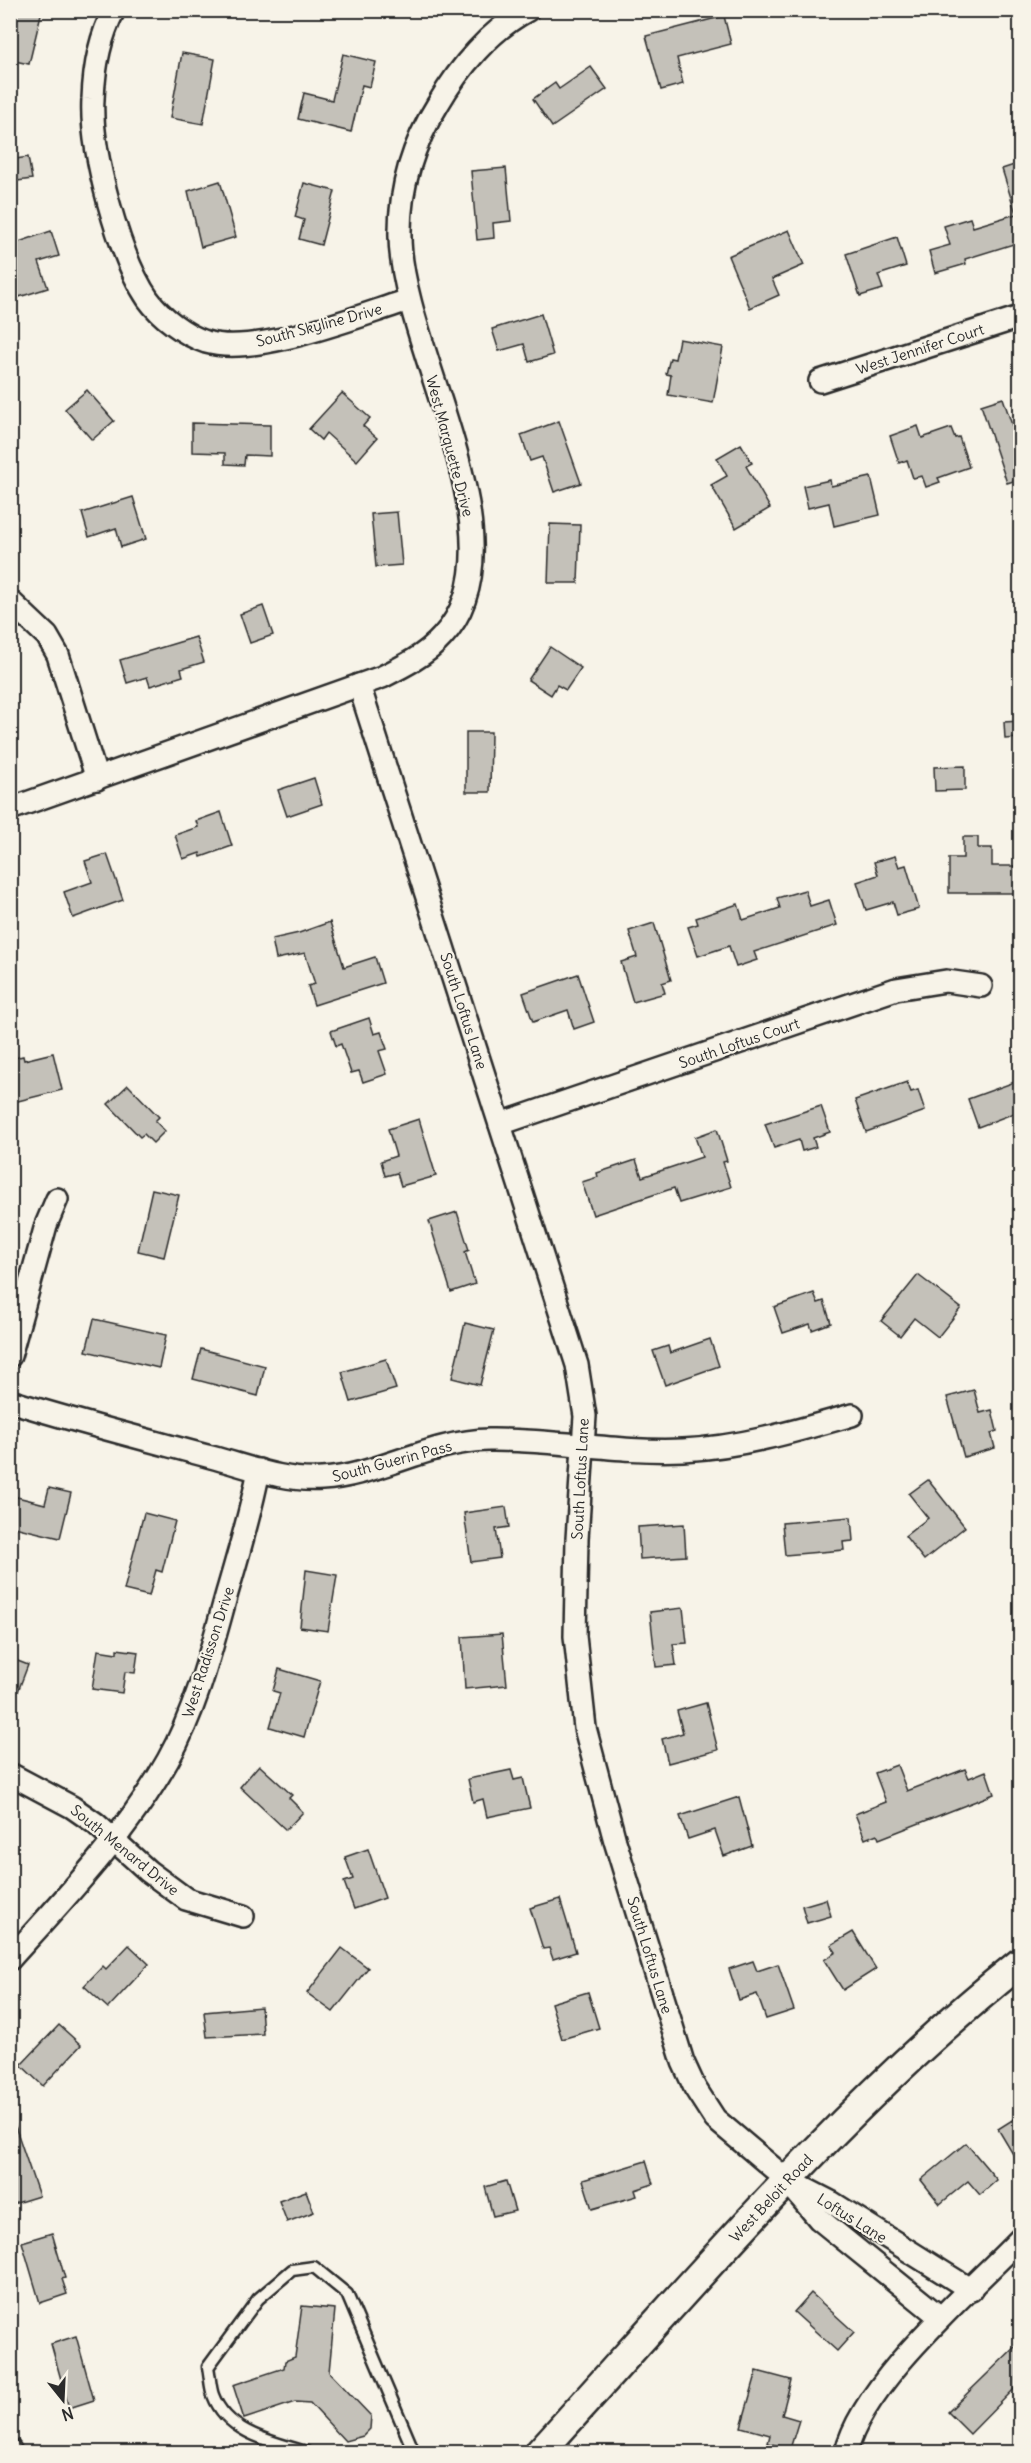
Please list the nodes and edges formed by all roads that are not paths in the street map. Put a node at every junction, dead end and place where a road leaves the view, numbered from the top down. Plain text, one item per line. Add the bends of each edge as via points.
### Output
1 (114, 10) edge
2 (528, 10) edge
3 (409, 300) junction
4 (1020, 317) edge
5 (820, 381) dead end
6 (10, 601) edge
7 (359, 685) junction
8 (97, 779) junction
9 (10, 809) edge
10 (981, 986) dead end
11 (500, 1124) junction
12 (57, 1199) dead end
13 (10, 1356) edge
14 (10, 1401) edge
15 (852, 1415) dead end
16 (584, 1446) junction
17 (259, 1470) junction
18 (10, 1774) edge
19 (113, 1838) junction
20 (243, 1916) dead end
21 (10, 1959) edge
22 (1020, 1962) edge
23 (786, 2179) junction
24 (1020, 2240) edge
25 (971, 2290) junction
26 (940, 2317) junction
27 (306, 2452) edge
28 (414, 2452) edge
29 (540, 2452) edge
30 (846, 2452) edge

1 - 3 street, South Skyline Drive via 96,62 93,91 99,161 131,264 148,299 171,322 206,342 233,346 316,329
2 - 3 street, West Marquette Drive via 479,48 450,83 426,122 408,168 402,202 400,237
3 - 7 street, West Marquette Drive via 470,508 472,577 458,613 443,636 414,661
4 - 5 street, West Jennifer Court
6 - 8 street via 47,636 58,655
7 - 8 street, West Marquette Drive
7 - 11 street, South Loftus Lane
8 - 9 street, West Marquette Drive
10 - 11 street, South Loftus Court via 946,981 896,989
11 - 16 street, South Loftus Lane via 577,1365 585,1416
12 - 13 street via 46,1225
14 - 17 street, South Guerin Pass
15 - 16 street, South Guerin Pass via 728,1447 681,1450
16 - 17 street, South Guerin Pass via 487,1440 450,1444 323,1479
16 - 23 street, South Loftus Lane via 575,1636 585,1728 597,1780 695,2088 715,2120
17 - 19 street, West Radisson Drive via 243,1544 189,1718 148,1792
18 - 19 street, South Menard Drive via 72,1807
19 - 20 street, South Menard Drive via 186,1899
19 - 21 street, West Radisson Drive
22 - 23 main road, West Beloit Road via 906,2059
23 - 25 street, Loftus Lane via 831,2202
23 - 26 street, Loftus Lane via 819,2219
23 - 29 main road, West Beloit Road
24 - 25 street
25 - 26 street
26 - 30 street via 866,2409
27 - 28 lane via 261,2439 232,2422 213,2396 208,2367 258,2299 292,2270 314,2267 347,2294

